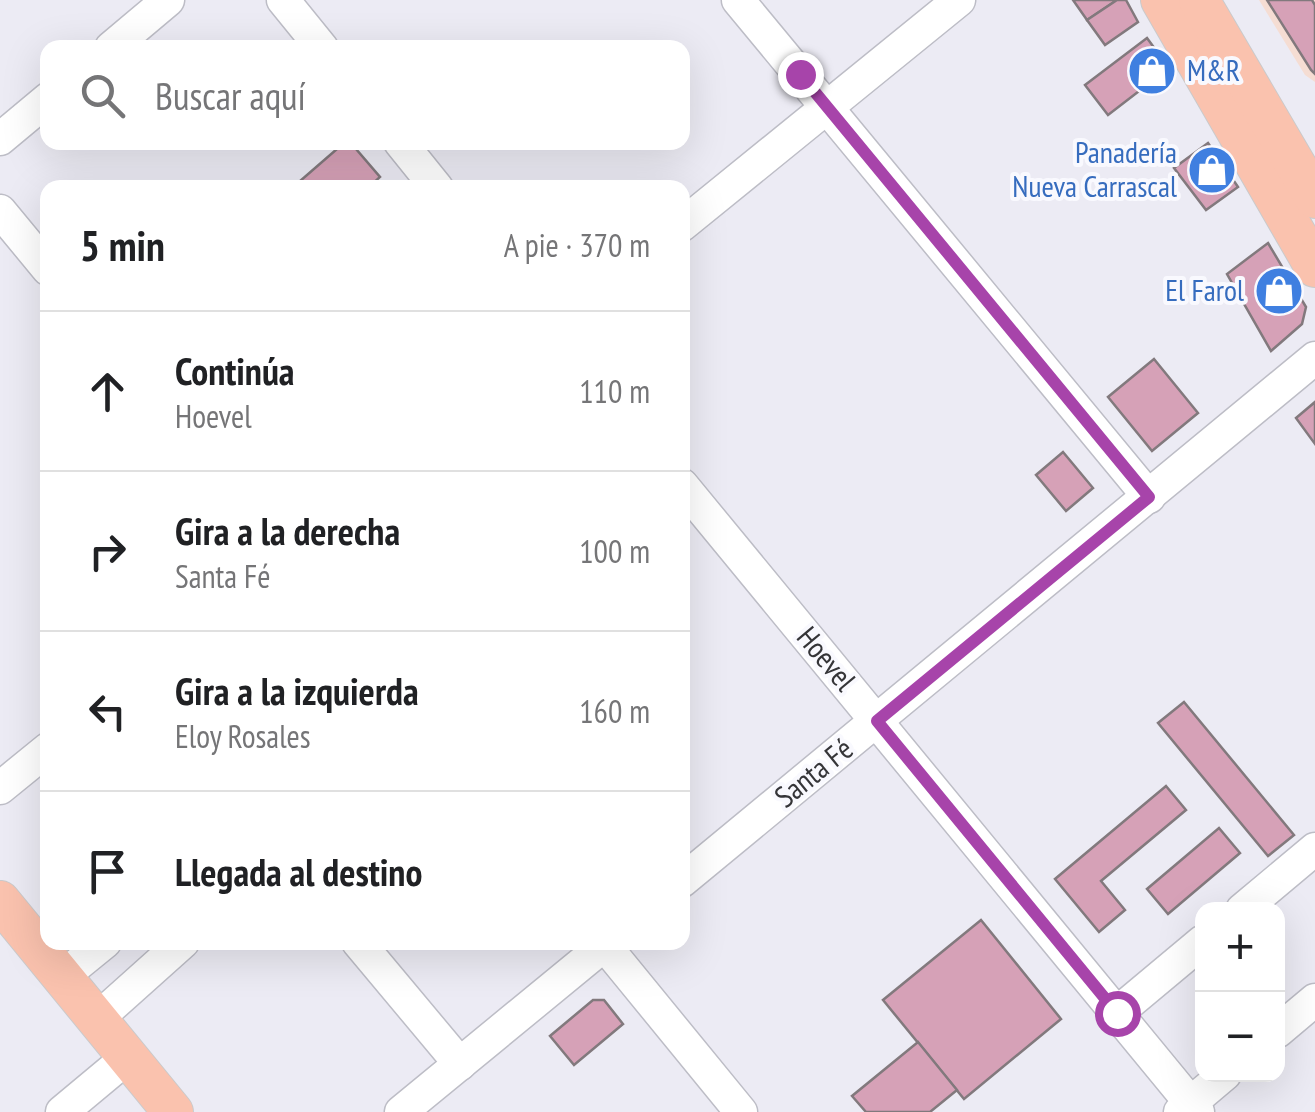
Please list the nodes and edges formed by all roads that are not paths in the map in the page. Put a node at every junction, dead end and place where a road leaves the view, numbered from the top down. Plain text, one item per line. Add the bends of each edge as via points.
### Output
1 (168, 0) edge
2 (282, 0) edge
3 (738, 0) edge
4 (960, 0) edge
5 (1160, 0) edge
6 (1199, 0) edge
7 (120, 40) edge
8 (315, 40) edge
9 (40, 106) edge
10 (827, 107) junction
11 (0, 138) edge
12 (406, 150) edge
13 (431, 180) edge
14 (1315, 198) edge
15 (0, 212) edge
16 (690, 218) edge
17 (40, 260) edge
18 (1315, 267) edge
19 (1315, 358) edge
20 (690, 496) edge
21 (1149, 497) junction
22 (877, 721) junction
23 (40, 755) edge
24 (0, 788) edge
25 (1315, 849) edge
26 (690, 874) edge
27 (0, 901) edge
28 (1252, 902) edge
29 (1195, 948) edge
30 (40, 949) edge
31 (41, 950) edge
32 (94, 950) edge
33 (174, 950) edge
34 (365, 950) edge
35 (596, 950) edge
36 (610, 950) edge
37 (62, 976) junction
38 (1315, 1000) edge
39 (1117, 1013) junction
40 (97, 1019) junction
41 (1285, 1025) edge
42 (128, 1057) junction
43 (460, 1064) junction
44 (1217, 1082) edge
45 (1190, 1109) edge
46 (62, 1112) edge
47 (173, 1112) edge
48 (401, 1112) edge
49 (741, 1112) edge

1 - 7 street
2 - 8 street
3 - 10 street
4 - 10 street
5 - 18 main road
6 - 14 main road
9 - 11 street
10 - 16 street
10 - 21 street
12 - 13 street
15 - 17 street
19 - 21 street, Santa Fé
20 - 22 street, Hoevel
21 - 22 street, Santa Fé
22 - 26 street, Santa Fé
22 - 39 street, Hoevel
23 - 24 street
25 - 28 street
27 - 30 main road
29 - 39 street
31 - 37 main road
32 - 37 street
33 - 40 street
34 - 43 street
35 - 43 street
36 - 49 street
37 - 40 main road
38 - 41 street
39 - 45 street, Hoevel
40 - 42 main road
42 - 46 street
42 - 47 main road
43 - 48 street
44 - 45 street

